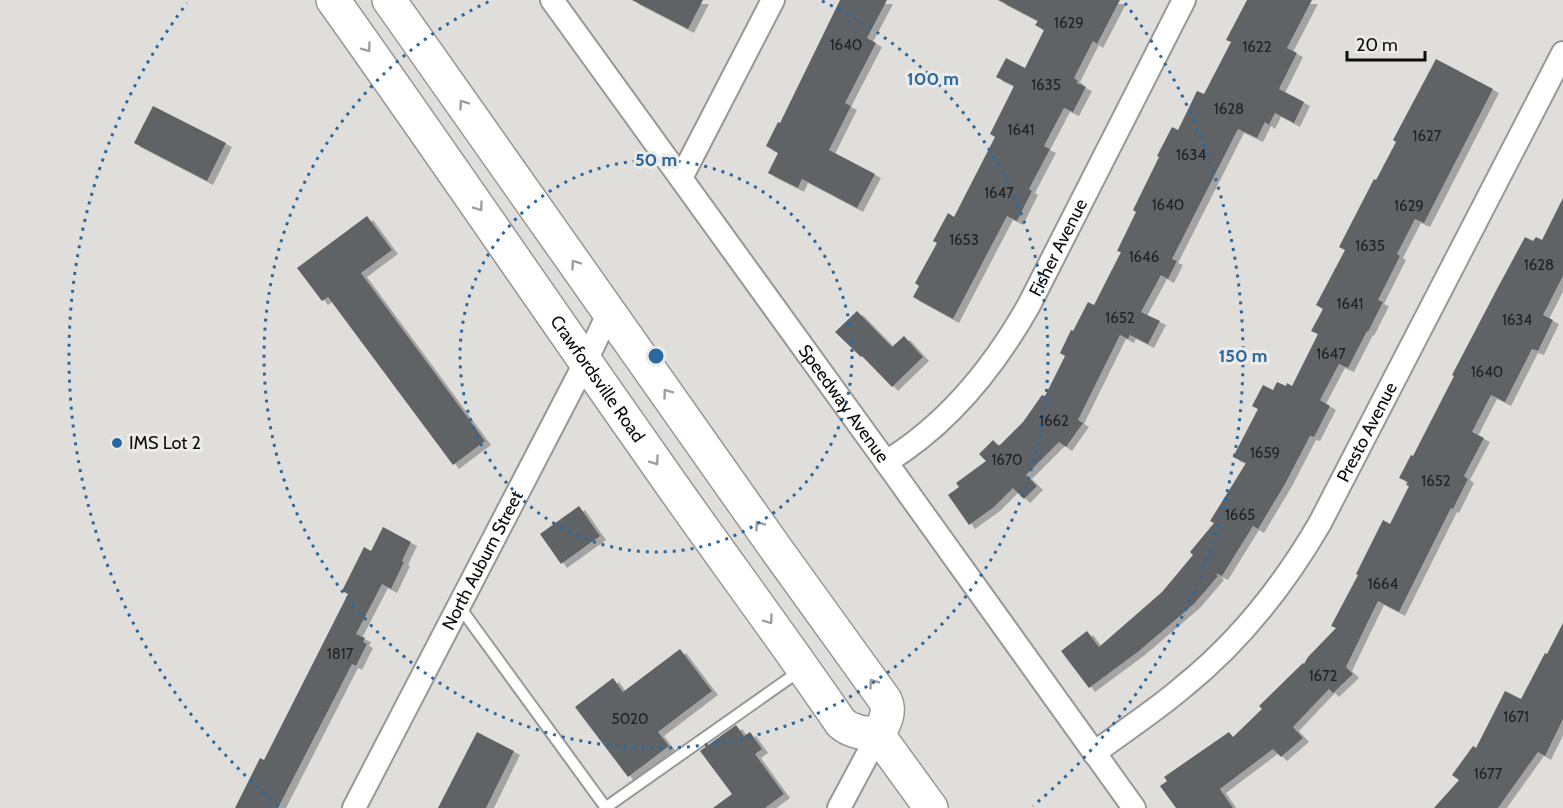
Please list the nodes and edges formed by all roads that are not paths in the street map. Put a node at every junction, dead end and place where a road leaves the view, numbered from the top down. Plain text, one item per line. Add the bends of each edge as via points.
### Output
1 (333, 0) edge
2 (389, 0) edge
3 (552, 0) edge
4 (773, 0) edge
5 (1184, 0) edge
6 (1563, 53) edge
7 (681, 178) junction
8 (609, 312) junction
9 (586, 361) junction
10 (886, 462) junction
11 (459, 606) junction
12 (803, 668) junction
13 (878, 735) junction
14 (1094, 753) junction
15 (354, 808) edge
16 (605, 808) edge
17 (839, 808) edge
18 (931, 808) edge
19 (1134, 808) edge

1 -> 9 main road, Crawfordsville Road
8 -> 2 main road
3 - 7 street, Speedway Avenue
4 - 7 street
5 - 10 street, Fisher Avenue via 1014,332 959,401 916,441
6 - 14 street, Presto Avenue via 1320,523 1282,583 1235,640 1201,672
7 - 10 street, Speedway Avenue
8 - 9 street, North Auburn Street
13 -> 8 main road via 888,715 885,700
9 - 11 street, North Auburn Street
9 -> 12 main road, Crawfordsville Road
10 - 14 street, Speedway Avenue
11 - 15 street, North Auburn Street
11 - 16 lane
12 - 13 main road, Crawfordsville Road via 841,723 855,731
12 - 16 lane
13 - 17 street
13 - 18 main road
14 - 19 street, Speedway Avenue

